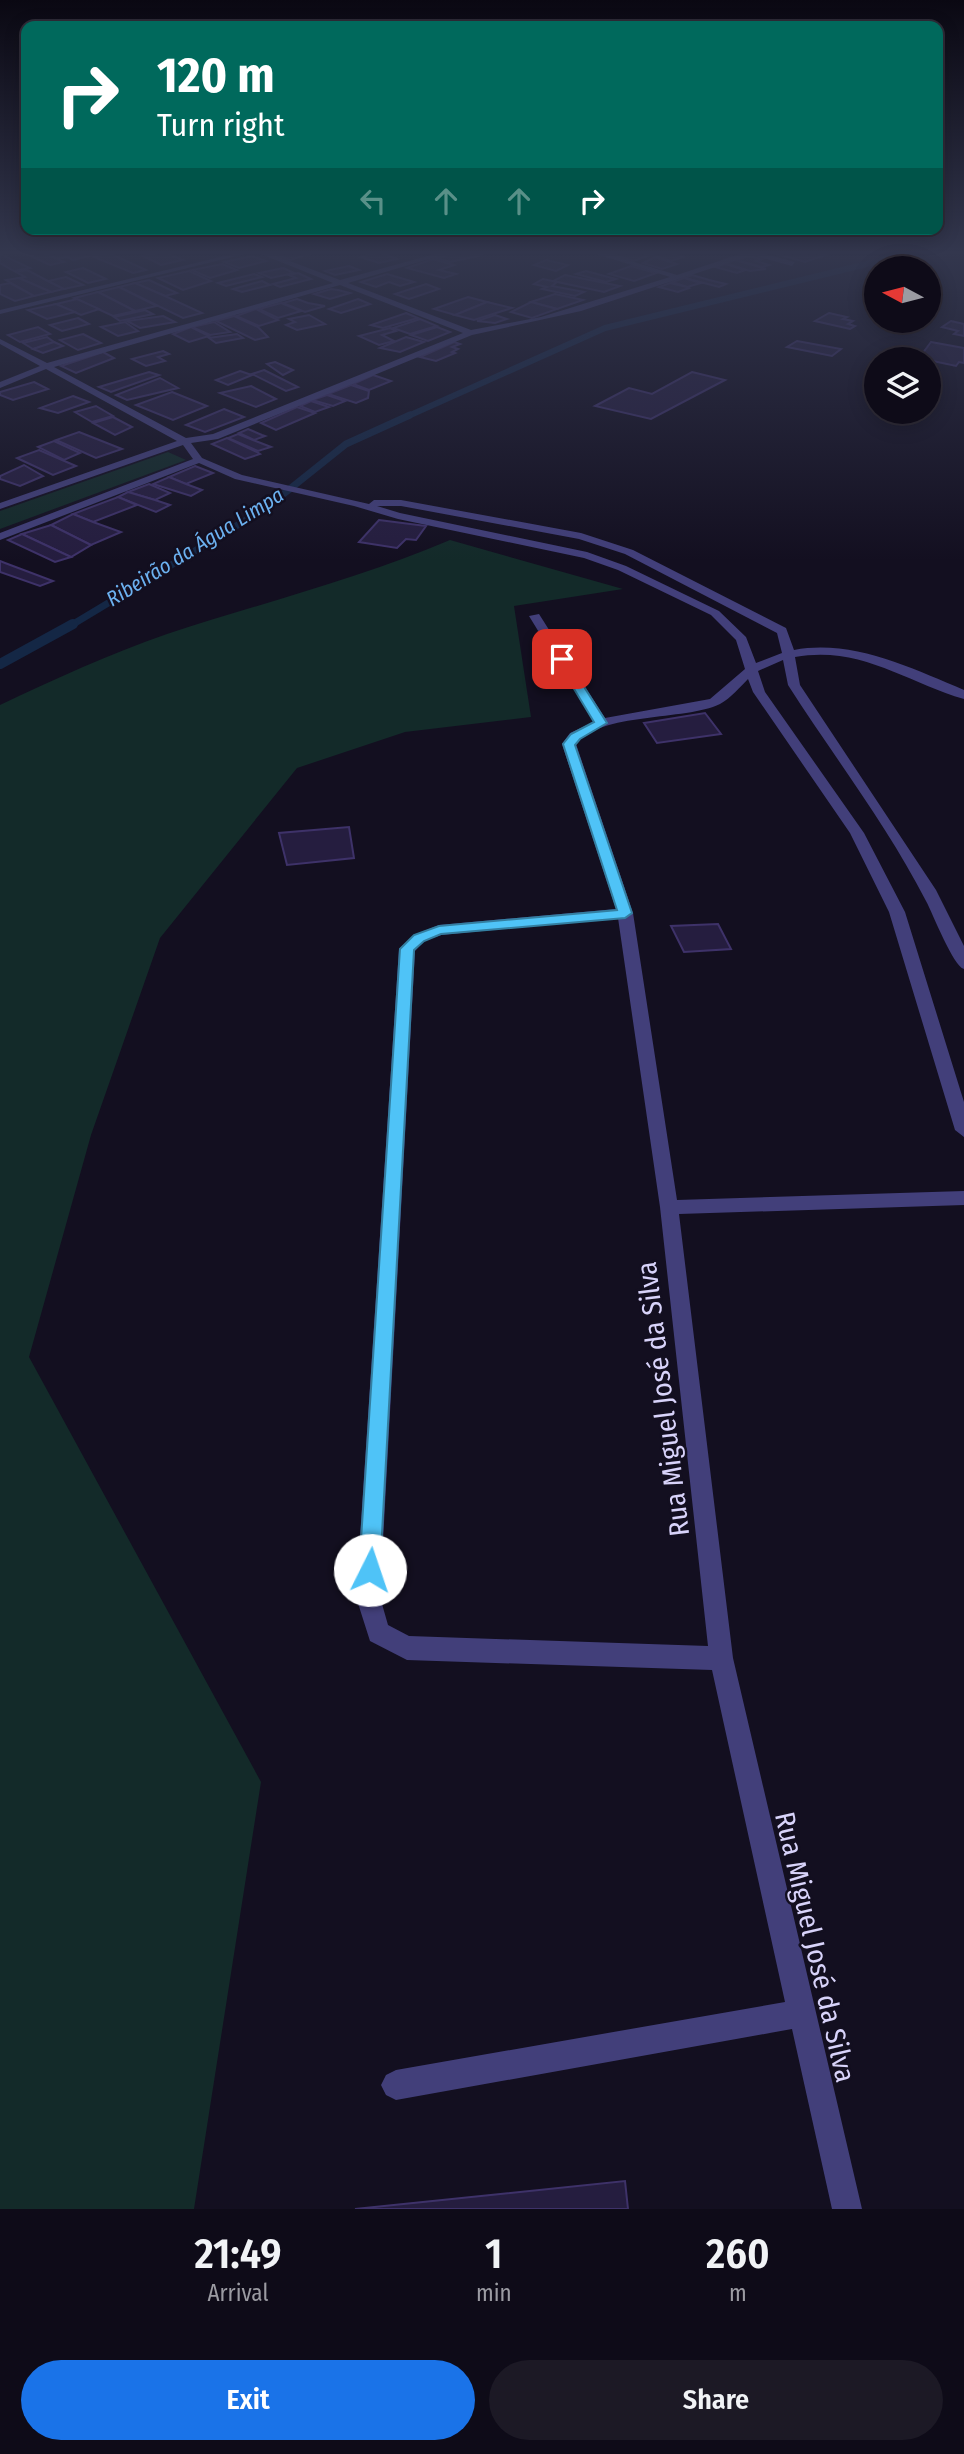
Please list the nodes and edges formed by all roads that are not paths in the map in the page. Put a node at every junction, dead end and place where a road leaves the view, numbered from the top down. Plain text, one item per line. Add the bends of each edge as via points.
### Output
1 (26, 355) edge
2 (85, 355) edge
3 (416, 355) edge
4 (47, 366) junction
5 (0, 385) edge
6 (185, 440) junction
7 (199, 460) junction
8 (357, 503) junction
9 (0, 506) edge
10 (0, 537) edge
11 (535, 616) dead end
12 (787, 655) junction
13 (753, 669) junction
14 (964, 695) edge
15 (601, 723) junction
16 (625, 913) junction
17 (964, 964) edge
18 (964, 1130) edge
19 (964, 1198) edge
20 (669, 1207) junction
21 (721, 1658) junction
22 (801, 2013) junction
23 (396, 2085) dead end
24 (847, 2209) edge

1 - 4 street
2 - 4 street
3 - 6 street via 215,437
4 - 5 street
4 - 6 street
6 - 7 street
6 - 9 street
7 - 8 street via 239,477
7 - 10 street
8 - 12 street via 401,503 581,536 629,552 782,631
8 - 13 street via 398,516 587,555 622,568 715,613 742,640
11 - 15 street
12 - 13 street
12 - 14 street via 834,650 901,668
12 - 17 street via 794,685 898,838 947,921
13 - 15 street via 714,702
13 - 18 street via 759,692 857,833 897,912
15 - 16 street, Rua Miguel José da Silva via 569,744
16 - 20 street, Rua Miguel José da Silva
16 - 21 street via 439,930 407,949 368,1597 378,1633 407,1648
19 - 20 street
20 - 21 street, Rua Miguel José da Silva
21 - 22 street, Rua Miguel José da Silva
22 - 23 street
22 - 24 street, Rua Miguel José da Silva

